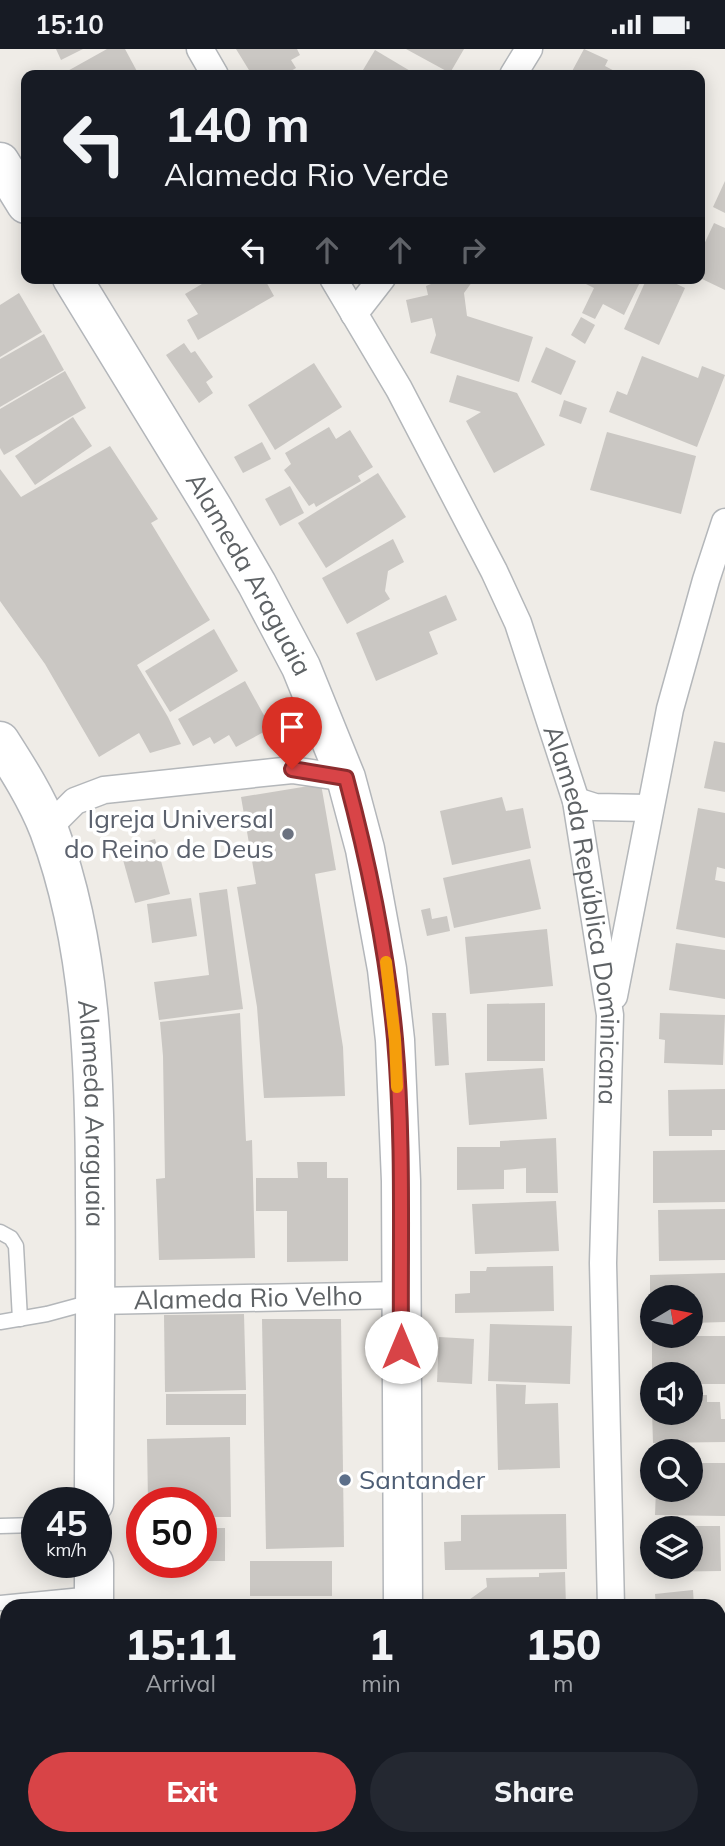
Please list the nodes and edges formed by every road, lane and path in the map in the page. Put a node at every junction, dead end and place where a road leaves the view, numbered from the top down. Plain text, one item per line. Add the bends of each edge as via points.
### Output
1 (200, 49) edge
2 (529, 49) edge
3 (212, 70) edge
4 (516, 70) edge
5 (0, 162) edge
6 (21, 196) edge
7 (76, 284) edge
8 (336, 284) edge
9 (377, 284) edge
10 (354, 314) junction
11 (725, 522) edge
12 (0, 741) edge
13 (346, 778) junction
14 (576, 801) junction
15 (649, 808) junction
16 (48, 828) junction
17 (610, 1015) junction
18 (0, 1232) edge
19 (400, 1295) junction
20 (96, 1301) junction
21 (20, 1319) junction
22 (0, 1322) edge
23 (94, 1487) edge
24 (21, 1525) edge
25 (0, 1526) edge
26 (94, 1588) edge
27 (25, 1599) edge
28 (403, 1599) edge
29 (611, 1599) edge

1 - 3 street
2 - 4 street
5 - 6 main road
7 - 13 main road, Alameda Araguaia via 257,584 301,667
8 - 10 street, Alameda República Dominicana
9 - 10 street
10 - 14 street, Alameda República Dominicana via 405,401 518,623
11 - 15 street via 670,709
12 - 16 main road, Alameda Araguaia
13 - 16 street via 292,769 104,790 75,801
13 - 19 main road, Alameda Araguaia via 365,849 395,1040
14 - 15 street via 595,807
14 - 17 street, Alameda República Dominicana
15 - 17 street
16 - 20 main road, Alameda Araguaia via 67,893 90,1020
17 - 29 street, Alameda República Dominicana via 603,1263
18 - 21 lane via 16,1246
19 - 20 street, Alameda Rio Velho
19 - 28 main road, Alameda Araguaia
20 - 21 lane
20 - 23 main road, Alameda Araguaia
21 - 22 lane
24 - 25 lane
26 - 27 lane

